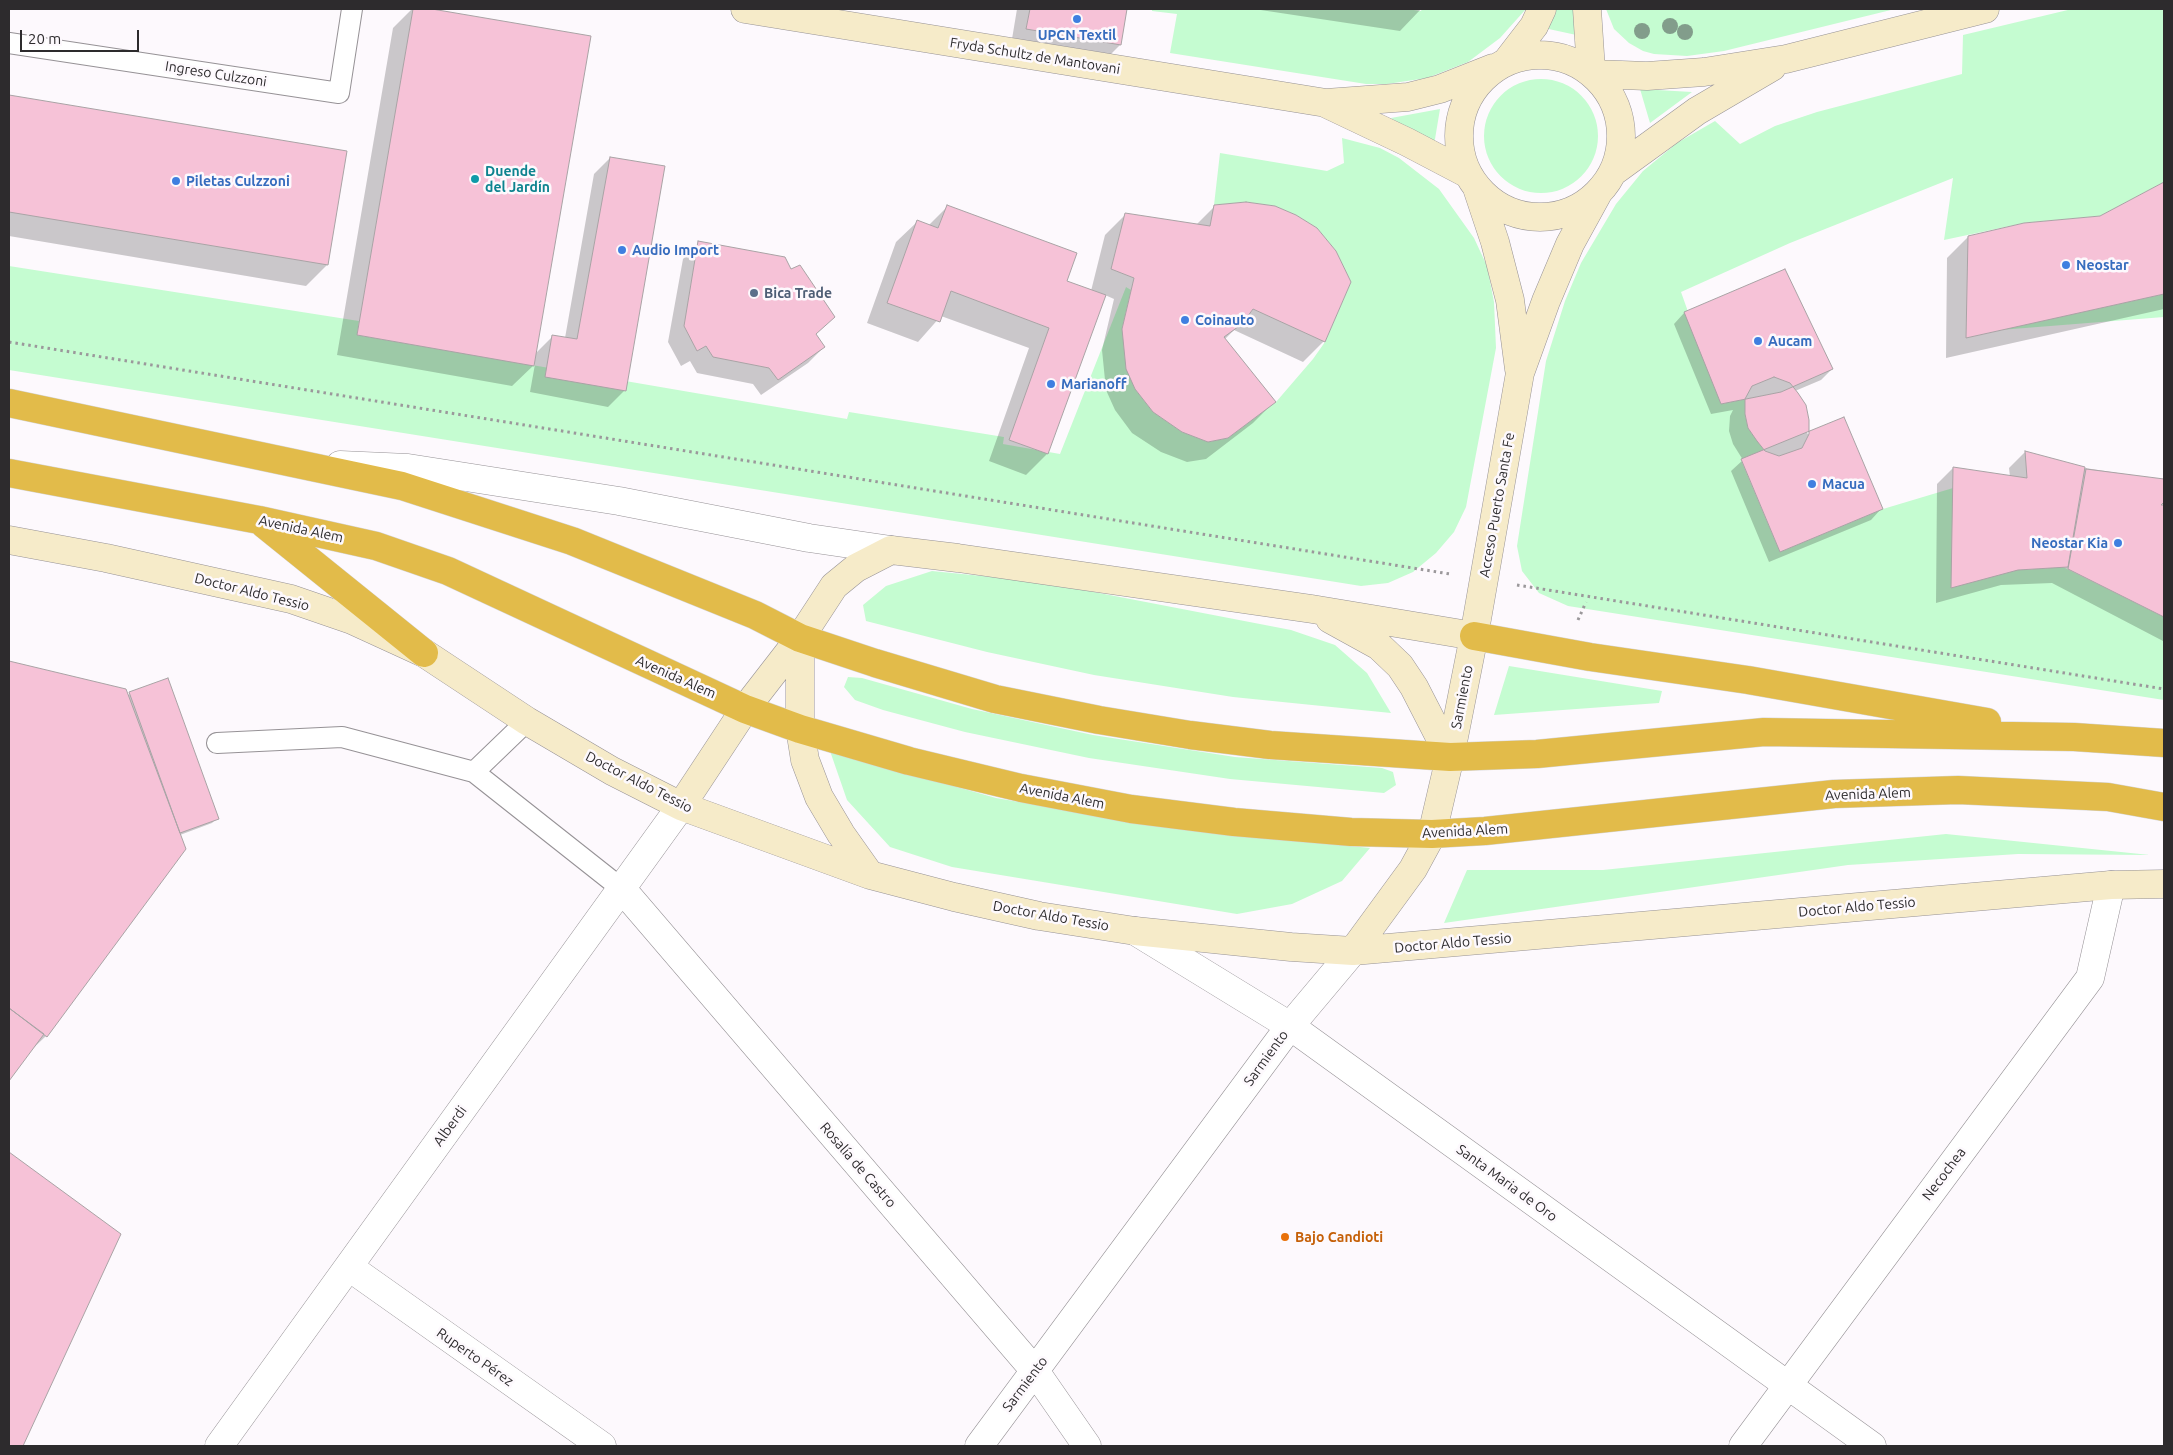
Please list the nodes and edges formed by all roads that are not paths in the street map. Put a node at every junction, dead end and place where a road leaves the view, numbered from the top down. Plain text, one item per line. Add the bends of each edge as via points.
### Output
1 (352, 9) edge
2 (745, 9) edge
3 (1542, 9) edge
4 (1587, 9) edge
5 (1984, 9) edge
6 (9, 43) edge
7 (1786, 58) junction
8 (1500, 65) junction
9 (1593, 72) junction
10 (1326, 103) junction
11 (1472, 181) junction
12 (1605, 182) junction
13 (1520, 374) junction
14 (9, 403) edge
15 (291, 462) junction
16 (9, 473) edge
17 (259, 520) junction
18 (9, 540) edge
19 (891, 550) junction
20 (1312, 609) junction
21 (1474, 636) junction
22 (800, 638) junction
23 (424, 652) junction
24 (745, 709) junction
25 (527, 720) junction
26 (800, 729) junction
27 (2074, 737) junction
28 (217, 742) dead end
29 (2164, 743) edge
30 (1450, 757) junction
31 (474, 772) junction
32 (681, 806) junction
33 (2164, 807) edge
34 (1432, 834) junction
35 (870, 875) junction
36 (2164, 884) edge
37 (2110, 885) junction
38 (622, 889) junction
39 (1135, 931) junction
40 (1353, 951) junction
41 (1290, 1026) junction
42 (349, 1267) junction
43 (1035, 1371) junction
44 (1787, 1385) junction
45 (219, 1446) edge
46 (602, 1446) edge
47 (979, 1446) edge
48 (1087, 1446) edge
49 (1743, 1446) edge
50 (1872, 1446) edge

1 - 6 lane, Ingreso Culzzoni via 339,92
2 - 10 street, Fryda Schultz de Mantovani
3 - 8 street via 1534,26
4 - 9 street
5 - 7 street
7 - 9 street via 1704,72 1647,76
7 - 12 street via 1697,112
8 - 9 street via 1521,56 1543,54 1562,58
8 - 10 street, Fryda Schultz de Mantovani via 1440,89 1408,97
8 - 11 street via 1477,82 1460,117 1460,156
9 - 12 street via 1616,106 1621,126 1620,147
10 - 11 street, Fryda Schultz de Mantovani via 1407,142
11 - 12 street via 1502,208 1523,215 1546,217 1573,211
11 - 13 street, Acceso Puerto Santa Fe via 1495,242 1510,300
12 - 13 street, Acceso Puerto Santa Fe via 1570,244
13 - 21 street, Acceso Puerto Santa Fe
14 - 15 highway
15 - 19 street via 417,470 619,501 809,538
15 - 22 highway via 402,486 572,542 755,615
16 - 17 highway, Avenida Alem
17 - 23 highway
17 - 24 highway, Avenida Alem via 376,546 448,571
18 - 23 street, Doctor Aldo Tessio via 291,599 352,620
19 - 20 street
19 - 22 street via 856,568 834,586
20 - 21 street
20 - 30 street via 1379,646 1400,666
21 - 27 highway
21 - 30 street, Sarmiento
22 - 24 street
22 - 26 street
22 - 30 highway via 995,698 1099,720 1270,745
23 - 25 street, Doctor Aldo Tessio
24 - 26 highway, Avenida Alem
24 - 32 street
25 - 31 lane
25 - 32 street, Doctor Aldo Tessio
26 - 34 highway, Avenida Alem via 909,761 1021,788 1131,809 1351,832
26 - 35 street via 805,760 820,797
27 - 29 highway
27 - 30 highway via 1764,732 1536,754
28 - 31 lane via 342,737
30 - 34 street, Sarmiento
31 - 38 lane
32 - 35 street, Doctor Aldo Tessio
32 - 38 street, Alberdi
33 - 34 highway, Avenida Alem via 2108,797 1968,791 1834,794
34 - 40 street, Sarmiento via 1413,869
35 - 39 street, Doctor Aldo Tessio via 1030,914
36 - 37 street, Doctor Aldo Tessio
37 - 40 street, Doctor Aldo Tessio
37 - 44 street, Necochea via 2090,978
38 - 42 street, Alberdi
38 - 43 street, Rosalía de Castro
39 - 40 street, Doctor Aldo Tessio
39 - 41 street, Santa Maria de Oro
40 - 41 street, Sarmiento
41 - 43 street, Sarmiento
41 - 44 street, Santa Maria de Oro
42 - 45 street, Alberdi
42 - 46 street, Ruperto Pérez
43 - 47 street, Sarmiento
43 - 48 street, Rosalía de Castro
44 - 49 street, Necochea
44 - 50 street, Santa Maria de Oro

